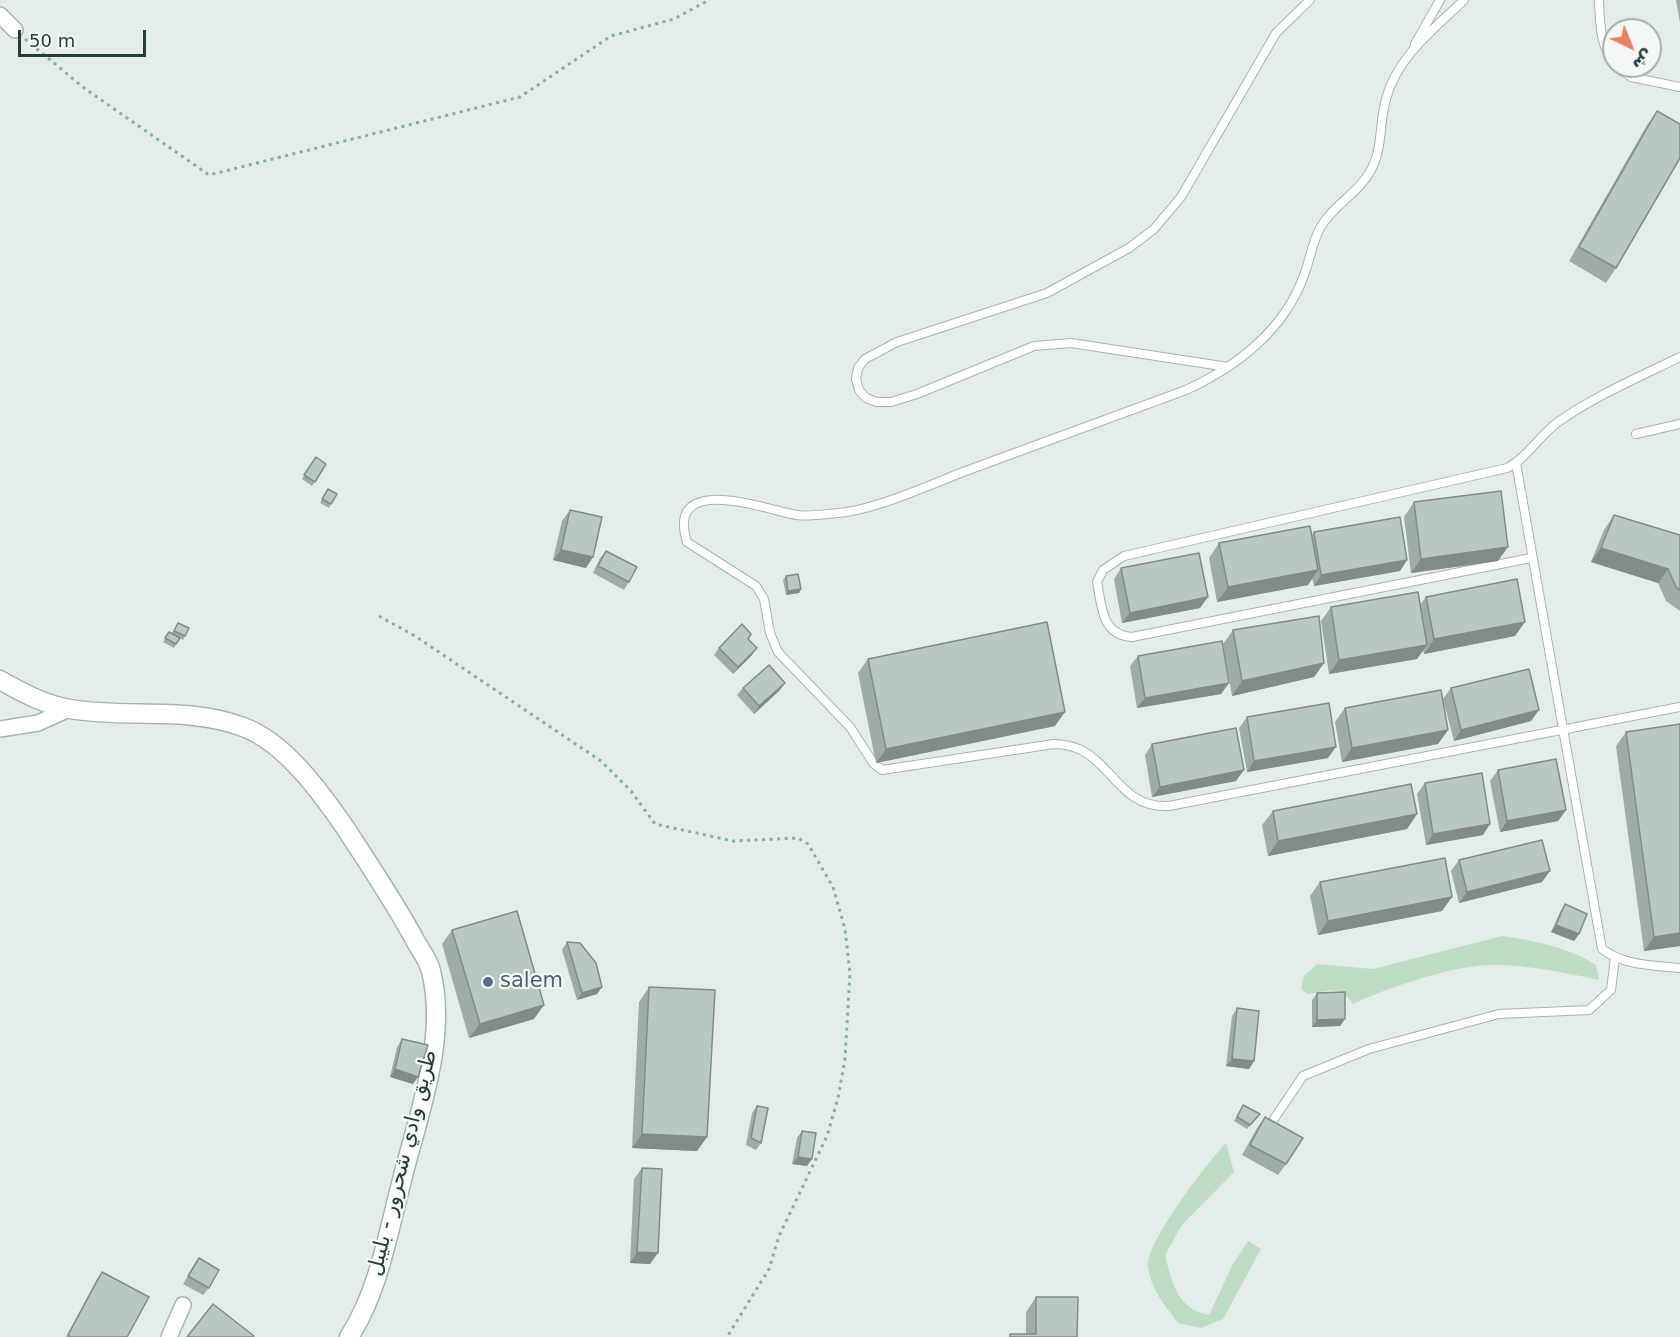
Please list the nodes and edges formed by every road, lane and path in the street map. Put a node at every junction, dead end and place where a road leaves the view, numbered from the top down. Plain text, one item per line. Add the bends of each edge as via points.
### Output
1 (709, 0) edge
2 (1310, 0) edge
3 (1440, 0) edge
4 (1464, 0) edge
5 (1599, 0) edge
6 (0, 15) edge
7 (15, 30) joint
8 (1602, 40) edge
9 (1412, 51) junction
10 (1636, 78) edge
11 (1680, 87) edge
12 (1680, 357) edge
13 (1228, 367) junction
14 (1680, 424) edge
15 (1636, 434) dead end
16 (1516, 463) junction
17 (1531, 558) junction
18 (378, 616) dead end
19 (0, 680) edge
20 (1680, 707) edge
21 (69, 709) junction
22 (0, 729) edge
23 (1561, 730) junction
24 (1615, 958) junction
25 (1680, 968) edge
26 (1274, 1119) edge
27 (183, 1305) dead end
28 (169, 1337) edge
29 (349, 1337) edge
30 (727, 1337) edge

1 - 7 path via 674,20 611,36 520,97 210,175 84,88
2 - 13 lane via 1276,33 1181,197 1154,229 1129,248 1047,293 897,342 865,359 856,379 858,390 866,398 891,402 1034,346 1071,343
3 - 9 lane
4 - 9 lane
5 - 8 lane
6 - 7 street
9 - 13 lane via 1396,73 1385,99 1379,149 1371,170 1359,188 1321,226 1304,277 1273,327
10 - 11 lane
12 - 16 lane via 1575,410
13 - 23 lane via 1186,390 901,495 841,513 798,515 739,500 700,503 687,512 683,527 687,542 756,586 764,599 778,652 850,727 882,770 1070,744 1085,750 1125,791 1155,807
14 - 15 lane
16 - 17 lane
16 - 17 lane via 1124,556 1103,570 1097,582 1108,627 1132,638
17 - 23 lane
18 - 30 path via 601,761 632,791 655,824 733,841 798,838 814,852 833,887 845,929 850,973 845,1059 838,1098 827,1136 779,1236 769,1269
19 - 21 street, طريق وادي شحرور - بليبل via 29,696
20 - 23 lane
21 - 22 street via 38,723
21 - 29 street, طريق وادي شحرور - بليبل via 208,718 257,734 298,767 324,797 408,926 431,969 436,1007 431,1064 385,1247
23 - 24 lane via 1602,949
24 - 25 lane
24 - 26 lane via 1611,990 1589,1010 1499,1014 1369,1049 1303,1076
27 - 28 street

